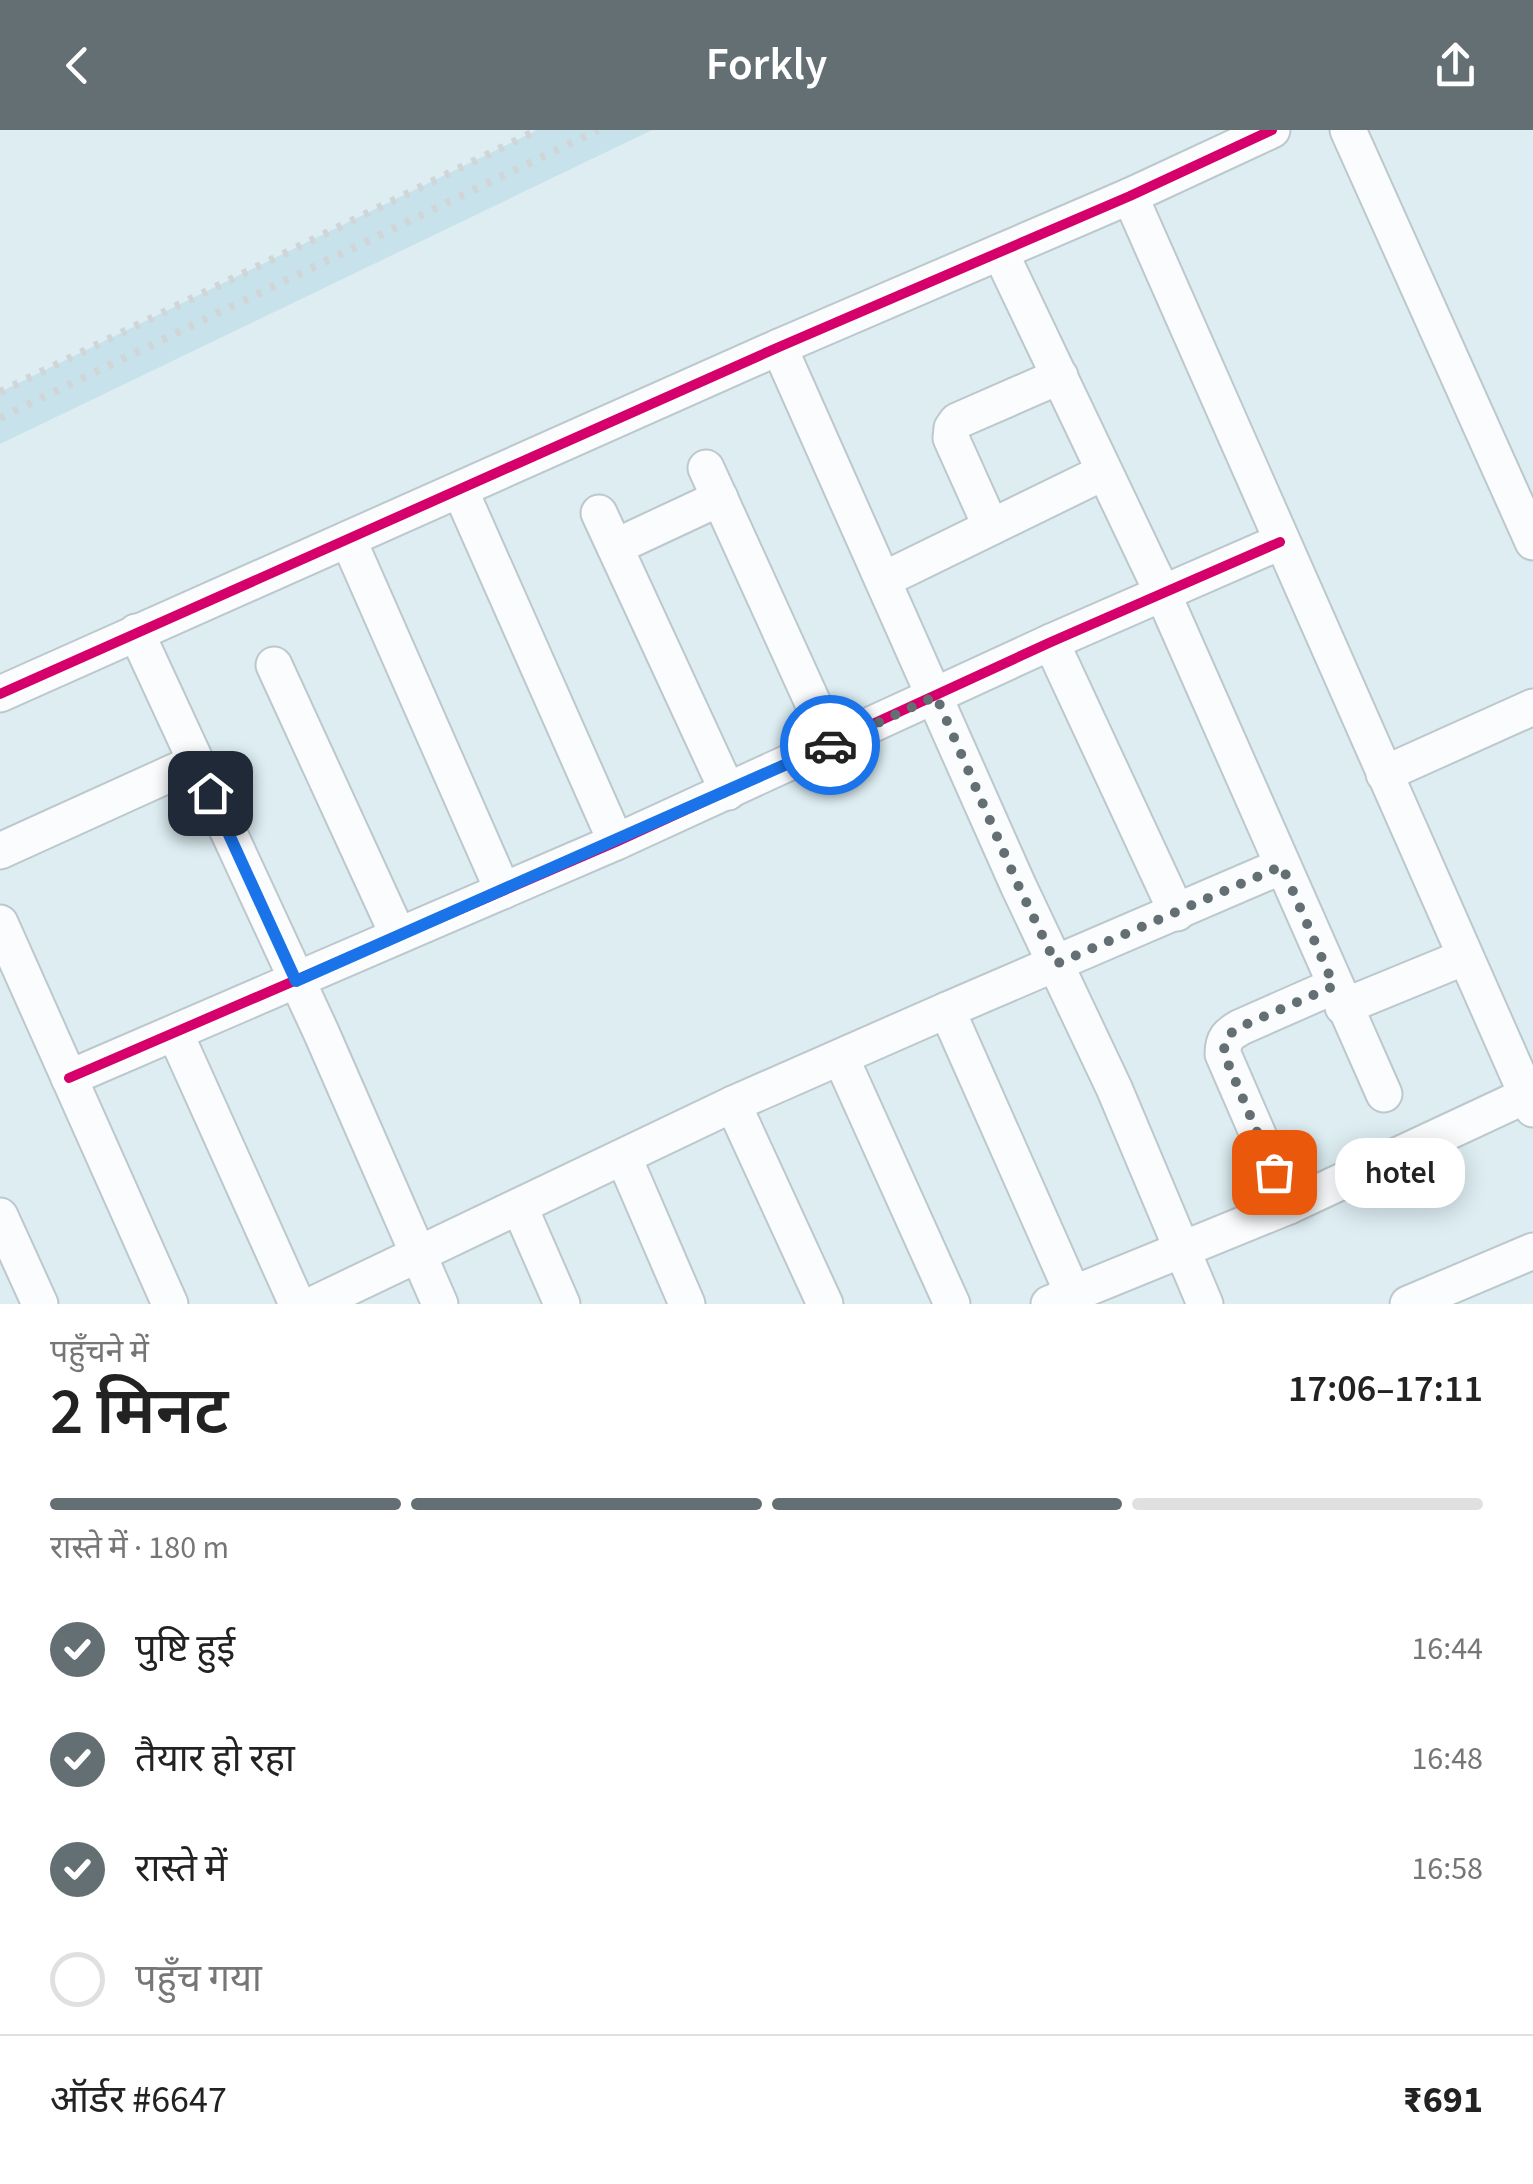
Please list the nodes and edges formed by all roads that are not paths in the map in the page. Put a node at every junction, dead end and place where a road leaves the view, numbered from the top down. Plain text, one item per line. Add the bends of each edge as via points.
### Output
1 (1272, 130) edge
2 (1348, 130) edge
3 (1130, 196) junction
4 (1000, 252) junction
5 (780, 346) junction
6 (1060, 376) junction
7 (1104, 472) junction
8 (460, 490) junction
9 (599, 513) dead end
10 (990, 527) junction
11 (348, 539) junction
12 (1280, 542) junction
13 (1533, 542) edge
14 (614, 547) junction
15 (885, 579) junction
16 (1162, 594) junction
17 (136, 632) junction
18 (1051, 642) junction
19 (274, 665) dead end
20 (0, 694) edge
21 (936, 696) junction
22 (1533, 707) edge
23 (832, 745) junction
24 (196, 762) junction
25 (1384, 774) junction
26 (728, 792) junction
27 (616, 842) junction
28 (0, 851) edge
29 (1282, 866) junction
30 (503, 891) junction
31 (1176, 913) junction
32 (0, 923) edge
33 (398, 935) junction
34 (1465, 957) junction
35 (1056, 964) junction
36 (296, 981) junction
37 (1338, 997) junction
38 (947, 1010) junction
39 (175, 1033) junction
40 (841, 1058) junction
41 (69, 1078) junction
42 (1384, 1094) dead end
43 (1530, 1102) edge
44 (734, 1104) junction
45 (624, 1158) junction
46 (1289, 1206) junction
47 (520, 1208) junction
48 (0, 1216) edge
49 (1184, 1248) junction
50 (1533, 1251) edge
51 (420, 1256) junction
52 (1061, 1299) edge
53 (40, 1304) edge
54 (170, 1304) edge
55 (297, 1304) edge
56 (314, 1304) edge
57 (440, 1304) edge
58 (562, 1304) edge
59 (688, 1304) edge
60 (825, 1304) edge
61 (952, 1304) edge
62 (1205, 1304) edge
63 (1408, 1304) edge

1 - 3 street
2 - 13 street
3 - 4 street
3 - 12 street
4 - 5 street
4 - 6 street
5 - 8 street
5 - 15 street
6 - 7 street
6 - 10 street via 952,428
7 - 10 street
7 - 16 street
8 - 11 street
8 - 27 street
9 - 14 street
10 - 15 street
11 - 17 street
11 - 30 street
12 - 16 street
12 - 25 street
14 - 23 street via 713,483
14 - 26 street
15 - 21 street
16 - 18 street
16 - 29 street
17 - 20 street
17 - 24 street
18 - 21 street
18 - 31 street
19 - 33 street
21 - 23 street
21 - 35 street
22 - 25 street
23 - 26 street
24 - 28 street
24 - 36 street
25 - 34 street
26 - 27 street
27 - 30 street
29 - 31 street
29 - 37 street
30 - 33 street
31 - 35 street
32 - 41 street
33 - 36 street
34 - 37 street
34 - 43 street
35 - 38 street
35 - 49 street
36 - 39 street
36 - 51 street
37 - 42 street
37 - 46 street via 1240,1027 1224,1043
38 - 40 street
38 - 52 street
39 - 41 street
39 - 55 street
40 - 44 street
40 - 61 street
41 - 54 street
43 - 46 street
44 - 45 street
44 - 60 street
45 - 47 street
45 - 59 street
46 - 49 street
47 - 51 street
47 - 58 street
48 - 53 street
49 - 52 street
49 - 62 street
50 - 63 street
51 - 56 street
51 - 57 street

